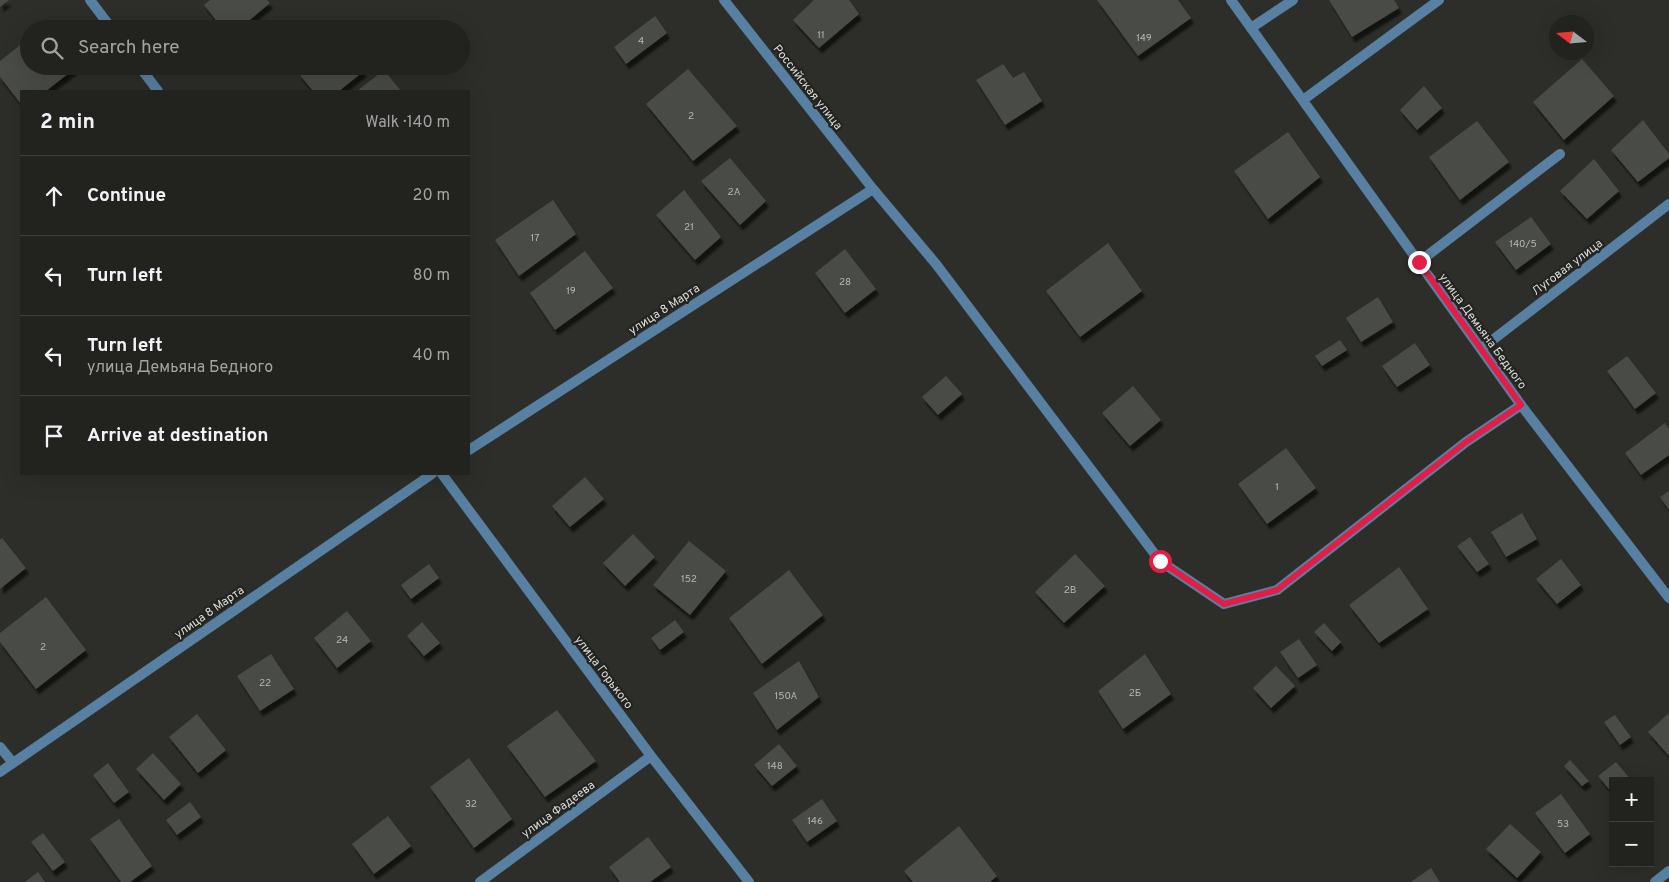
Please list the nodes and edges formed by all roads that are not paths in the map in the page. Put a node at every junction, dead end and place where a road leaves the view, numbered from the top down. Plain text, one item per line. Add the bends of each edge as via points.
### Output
1 (90, 0) edge
2 (724, 0) edge
3 (1231, 0) edge
4 (1292, 0) edge
5 (1439, 0) edge
6 (105, 20) edge
7 (1251, 28) junction
8 (146, 75) edge
9 (157, 90) edge
10 (1303, 100) junction
11 (1560, 154) dead end
12 (873, 189) junction
13 (1669, 204) edge
14 (1419, 262) junction
15 (1481, 349) junction
16 (1521, 405) junction
17 (470, 449) edge
18 (431, 475) edge
19 (443, 475) edge
20 (1669, 598) edge
21 (0, 747) edge
22 (651, 756) junction
23 (13, 763) junction
24 (0, 772) edge
25 (1669, 871) edge
26 (480, 882) edge
27 (749, 882) edge
28 (1655, 882) edge

1 - 6 street
2 - 12 street, Российская улица
3 - 7 street, улица Демьяна Бедного
4 - 7 street
5 - 10 street
7 - 10 street, улица Демьяна Бедного
8 - 9 street
10 - 14 street, улица Демьяна Бедного
11 - 14 street
12 - 16 street, Российская улица via 942,272 1160,561 1224,604 1277,590 1466,442
12 - 17 street, улица 8 Марта
13 - 15 street, Луговая улица
14 - 15 street, улица Демьяна Бедного
15 - 16 street, улица Демьяна Бедного
16 - 20 street, улица Демьяна Бедного
18 - 23 street, улица 8 Марта
19 - 22 street, улица Горького
21 - 23 street
22 - 26 street, улица Фадеева
22 - 27 street, улица Горького
23 - 24 street, улица 8 Марта
25 - 28 street

